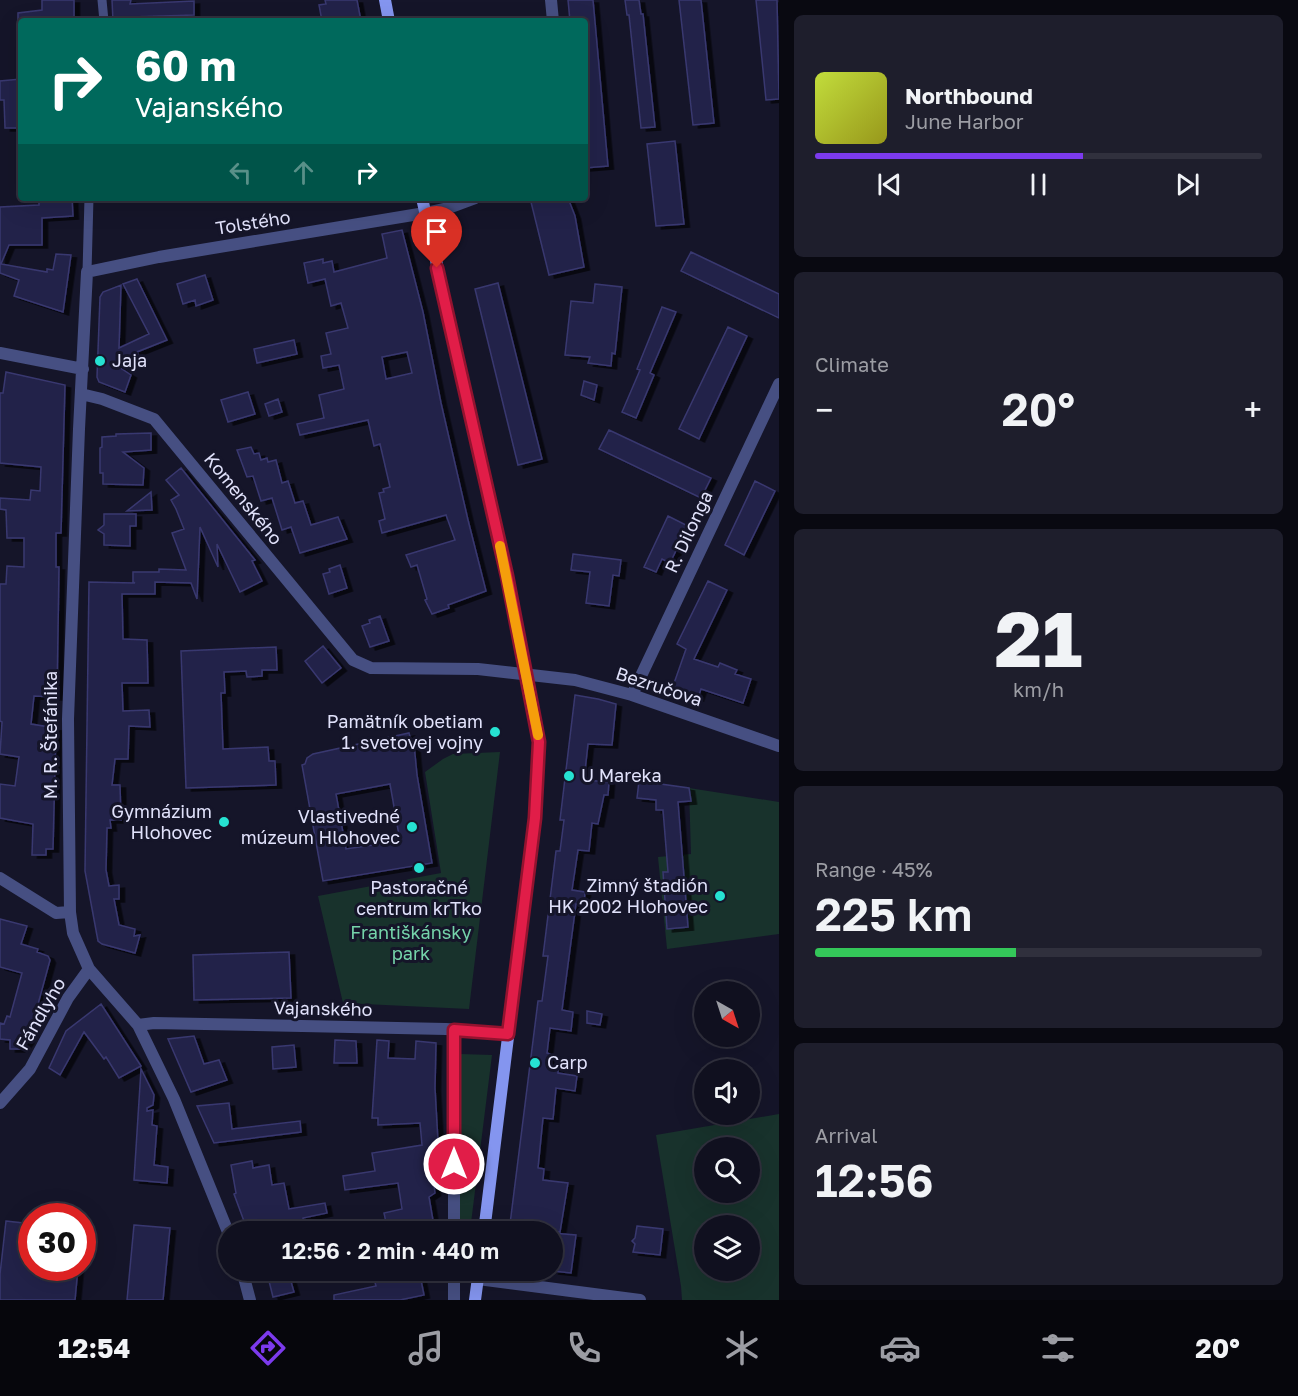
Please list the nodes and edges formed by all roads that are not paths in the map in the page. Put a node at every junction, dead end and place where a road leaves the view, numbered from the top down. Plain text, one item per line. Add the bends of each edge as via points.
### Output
1 (102, 0) edge
2 (385, 0) edge
3 (551, 0) edge
4 (104, 18) edge
5 (388, 18) edge
6 (553, 18) edge
7 (89, 201) edge
8 (423, 201) edge
9 (467, 201) edge
10 (425, 213) junction
11 (87, 272) junction
12 (0, 353) edge
13 (83, 369) junction
14 (779, 384) edge
15 (81, 394) junction
16 (353, 660) joint
17 (525, 675) junction
18 (632, 695) junction
19 (779, 746) edge
20 (0, 878) edge
21 (70, 912) junction
22 (89, 969) junction
23 (138, 1025) junction
24 (454, 1030) junction
25 (508, 1034) junction
26 (0, 1103) edge
27 (224, 1221) edge
28 (454, 1221) edge
29 (485, 1221) edge
30 (245, 1281) edge
31 (454, 1281) edge
32 (478, 1281) edge
33 (518, 1281) edge
34 (250, 1300) edge
35 (454, 1300) edge
36 (476, 1300) edge
37 (640, 1300) edge

1 - 4 street
2 - 5 main road
3 - 6 street
7 - 11 street, M. R. Štefánika
8 - 10 main road
9 - 10 street, Tolstého
10 - 11 street, Tolstého
10 - 17 main road via 507,576
11 - 13 street, M. R. Štefánika
12 - 13 street
13 - 15 street, M. R. Štefánika
14 - 18 street, R. Dilonga
15 - 16 street, Komenského via 154,419
15 - 21 street, M. R. Štefánika via 68,719
16 - 17 street, Bezručova via 371,668 478,669
17 - 18 street, Bezručova via 575,680
17 - 25 main road via 539,742 538,787
18 - 19 street, Bezručova
20 - 21 street via 56,913
21 - 22 street, M. R. Štefánika via 73,933
22 - 23 street, M. R. Štefánika
22 - 26 street, Fándlyho via 68,998 30,1069
23 - 24 street, Vajanského
23 - 27 street, M. R. Štefánika via 174,1099
24 - 25 street, Vajanského
24 - 28 street
25 - 29 main road
30 - 34 street
31 - 35 street
32 - 36 main road
33 - 37 street

